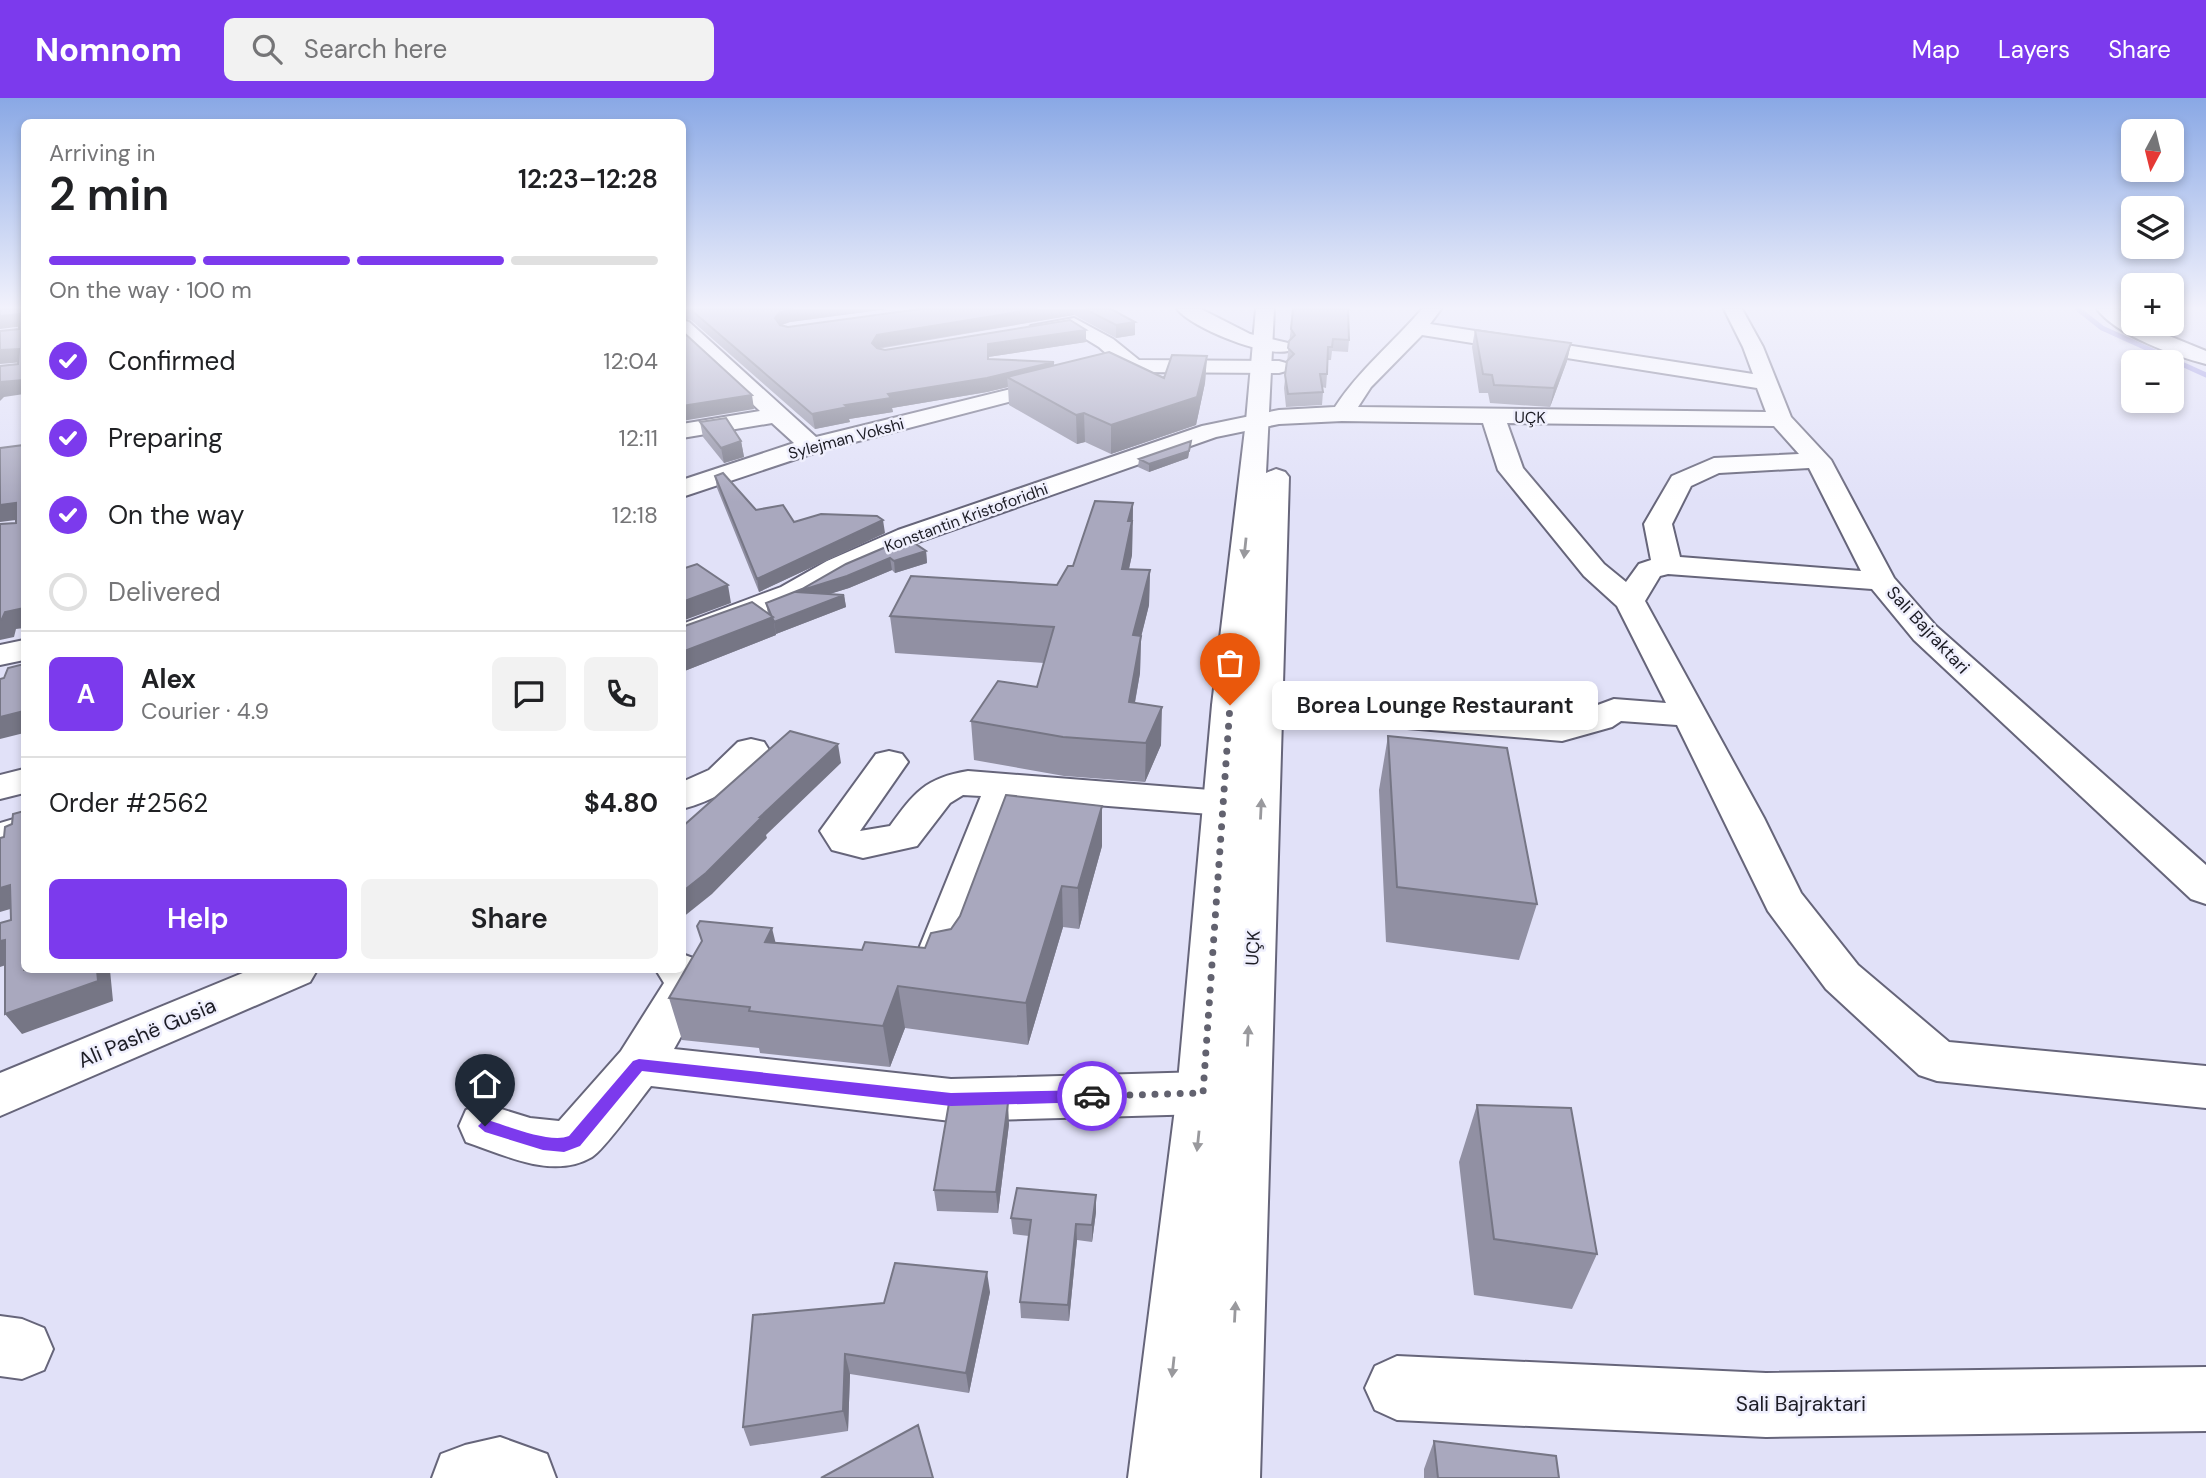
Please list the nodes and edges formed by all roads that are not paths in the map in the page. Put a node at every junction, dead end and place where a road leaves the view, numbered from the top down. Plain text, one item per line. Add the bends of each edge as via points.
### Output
1 (731, 373) edge
2 (1094, 373) edge
3 (1270, 373) edge
4 (1372, 373) edge
5 (1704, 373) edge
6 (1762, 373) edge
7 (1765, 383) junction
8 (1342, 414) junction
9 (776, 415) junction
10 (1490, 416) junction
11 (1268, 419) junction
12 (1780, 419) junction
13 (686, 430) edge
14 (811, 446) junction
15 (1818, 460) junction
16 (686, 486) edge
17 (1667, 565) junction
18 (1881, 581) junction
19 (1630, 601) junction
20 (686, 633) edge
21 (21, 651) edge
22 (0, 655) edge
23 (1249, 707) junction
24 (1691, 715) junction
25 (751, 750) dead end
26 (889, 762) dead end
27 (21, 782) edge
28 (1003, 786) junction
29 (0, 787) edge
30 (686, 795) edge
31 (1223, 803) junction
32 (21, 830) edge
33 (0, 836) edge
34 (2206, 890) edge
35 (939, 956) edge
36 (287, 973) edge
37 (686, 973) edge
38 (639, 1065) junction
39 (2206, 1087) edge
40 (0, 1095) edge
41 (1224, 1096) junction
42 (485, 1126) dead end
43 (1397, 1388) dead end
44 (2206, 1399) edge
45 (466, 1478) edge
46 (523, 1478) edge
47 (1161, 1478) edge
48 (1227, 1478) edge

1 - 9 street
2 - 14 street, Sylejman Vokshi
3 - 11 street, UÇK
4 - 8 street
5 - 7 street
6 - 7 street, Sali Bajraktari
7 - 12 street, Sali Bajraktari
8 - 10 street, UÇK
8 - 11 street, UÇK
9 - 13 street
9 - 14 street
10 - 12 street, UÇK
10 - 19 street via 1511,470 1594,570
11 - 20 street, Konstantin Kristoforidhi via 1210,431 908,536 792,593
11 - 23 street, UÇK
12 - 15 street, Sali Bajraktari
14 - 16 street, Sylejman Vokshi
15 - 17 street via 1714,466 1681,481 1658,524
15 - 18 street, Sali Bajraktari
17 - 18 street
17 - 19 street via 1649,570
18 - 34 street, Sali Bajraktari via 1925,633
19 - 24 street
21 - 22 street
23 - 24 street via 1562,730 1614,710
23 - 31 street, UÇK
41 -> 23 street, UÇK
24 - 39 street via 1783,900 1842,977 1937,1061
25 - 30 street via 722,778
26 - 28 street via 840,831 846,841 863,845 903,837 935,793 950,785
27 - 29 street
28 - 31 street
28 - 35 street
31 - 41 street, UÇK
32 - 33 street
36 - 40 street, Ali Pashë Gusia
37 - 38 street via 689,981
38 - 41 street via 951,1100
38 - 42 street via 575,1141 564,1146
41 -> 47 street, UÇK
48 -> 41 street, UÇK
43 - 44 street, Sali Bajraktari via 1766,1405
45 - 46 street via 500,1470

